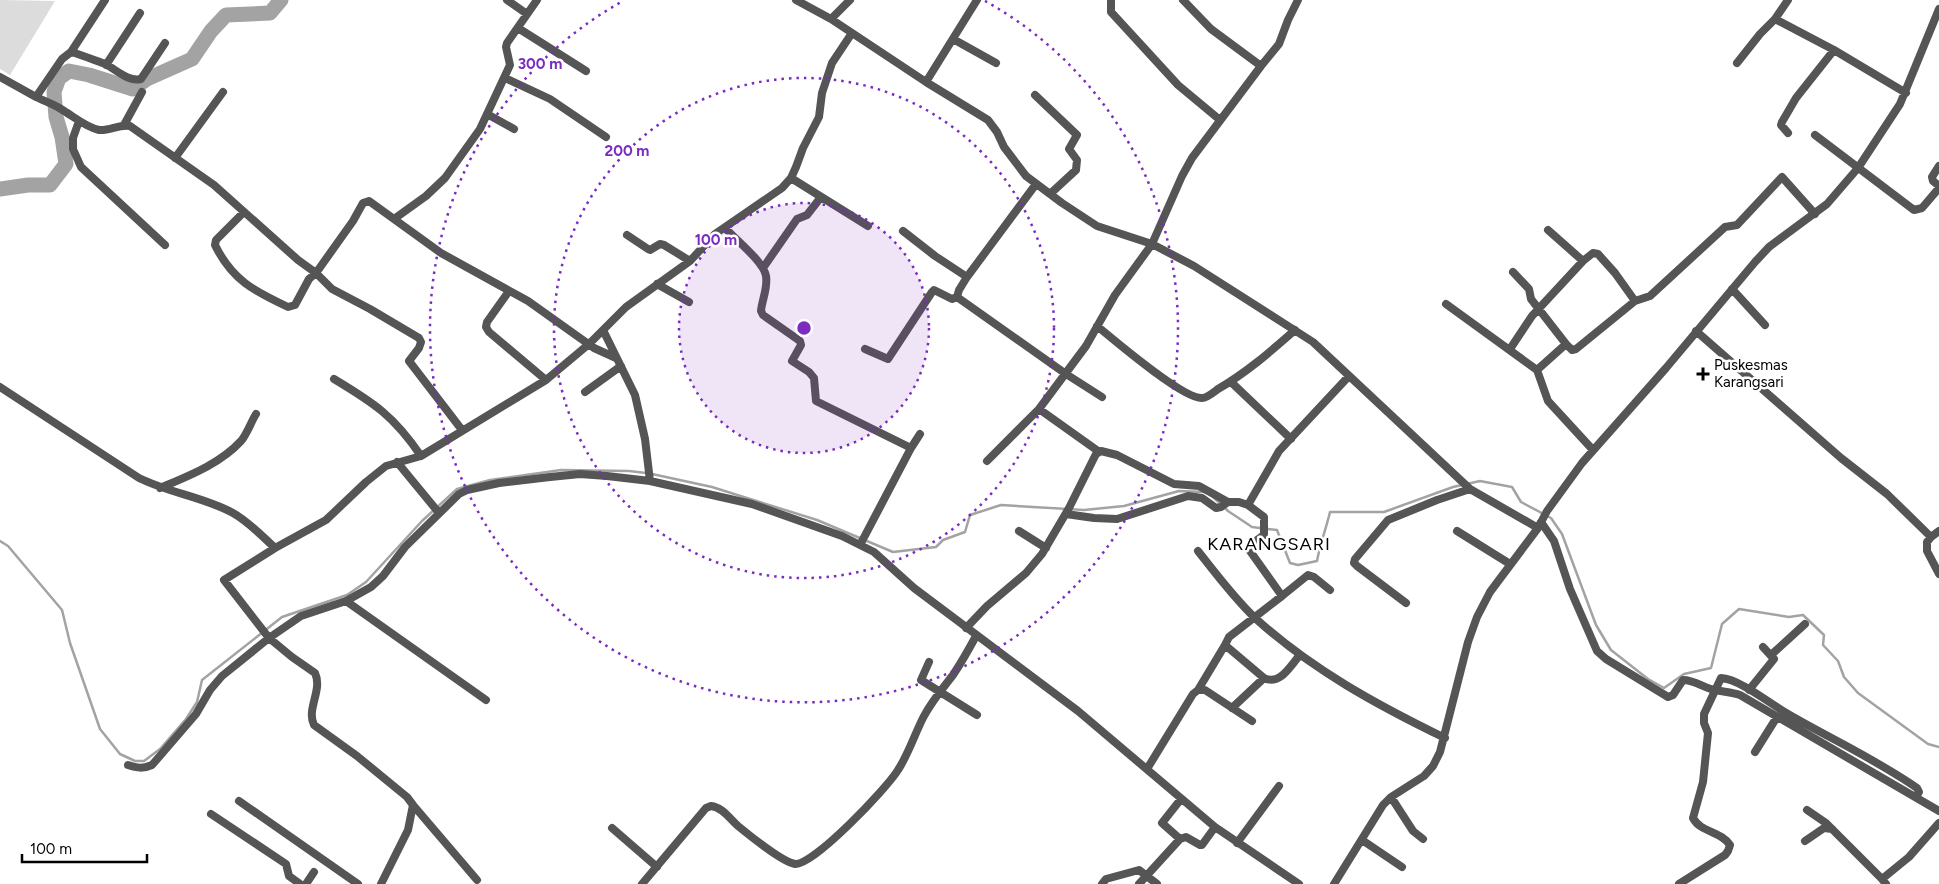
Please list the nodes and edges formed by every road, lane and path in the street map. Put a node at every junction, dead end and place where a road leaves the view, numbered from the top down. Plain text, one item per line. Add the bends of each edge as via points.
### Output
1 (105, 0) edge
2 (507, 0) edge
3 (536, 0) edge
4 (796, 0) edge
5 (850, 0) edge
6 (977, 0) edge
7 (1111, 0) edge
8 (1183, 0) edge
9 (1298, 0) edge
10 (1788, 0) edge
11 (1939, 10) edge
12 (140, 13) dead end
13 (527, 14) junction
14 (830, 19) junction
15 (1776, 19) junction
16 (518, 28) junction
17 (852, 33) junction
18 (953, 39) junction
19 (165, 43) dead end
20 (1834, 50) junction
21 (71, 52) junction
22 (996, 63) dead end
23 (1737, 63) dead end
24 (106, 65) junction
25 (1261, 66) junction
26 (586, 71) dead end
27 (0, 76) edge
28 (505, 78) junction
29 (926, 82) junction
30 (142, 92) dead end
31 (223, 92) dead end
32 (1906, 93) junction
33 (1035, 95) dead end
34 (40, 98) junction
35 (487, 114) junction
36 (1220, 120) junction
37 (79, 121) junction
38 (124, 125) junction
39 (514, 130) dead end
40 (1788, 133) dead end
41 (1815, 135) dead end
42 (606, 137) dead end
43 (175, 158) junction
44 (1939, 166) edge
45 (1858, 168) junction
46 (791, 178) junction
47 (1036, 184) junction
48 (1939, 187) edge
49 (1050, 194) junction
50 (821, 197) junction
51 (244, 212) junction
52 (1815, 214) junction
53 (394, 219) junction
54 (868, 226) dead end
55 (724, 228) junction
56 (1548, 230) dead end
57 (903, 231) dead end
58 (627, 235) dead end
59 (1152, 244) junction
60 (165, 245) dead end
61 (690, 261) junction
62 (1583, 261) junction
63 (763, 268) junction
64 (1513, 272) dead end
65 (316, 273) junction
66 (967, 277) junction
67 (656, 284) junction
68 (1732, 289) junction
69 (509, 291) junction
70 (957, 297) junction
71 (1636, 301) junction
72 (689, 302) dead end
73 (1446, 304) dead end
74 (1538, 308) junction
75 (1765, 325) dead end
76 (1097, 326) junction
77 (603, 330) junction
78 (1295, 330) junction
79 (1696, 331) junction
80 (589, 344) junction
81 (1566, 344) junction
82 (865, 349) dead end
83 (1510, 349) junction
84 (616, 358) junction
85 (621, 366) junction
86 (1537, 370) junction
87 (1066, 374) junction
88 (1349, 376) junction
89 (334, 379) dead end
90 (546, 380) junction
91 (1231, 382) junction
92 (0, 386) edge
93 (585, 392) dead end
94 (1102, 397) dead end
95 (1039, 409) junction
96 (256, 414) dead end
97 (462, 430) junction
98 (920, 434) dead end
99 (1290, 439) junction
100 (911, 448) junction
101 (1593, 450) junction
102 (1098, 451) junction
103 (421, 456) junction
104 (987, 461) dead end
105 (397, 462) junction
106 (650, 479) junction
107 (160, 488) junction
108 (1470, 488) junction
109 (1198, 491) junction
110 (1248, 505) junction
111 (436, 510) junction
112 (1067, 512) junction
113 (1542, 519) junction
114 (1457, 530) dead end
115 (1019, 531) dead end
116 (1939, 531) edge
117 (1931, 537) junction
118 (862, 540) junction
119 (275, 548) junction
120 (1046, 548) junction
121 (1198, 551) dead end
122 (1510, 564) junction
123 (1939, 574) edge
124 (1330, 590) dead end
125 (1282, 596) junction
126 (346, 601) junction
127 (1406, 603) dead end
128 (1255, 618) junction
129 (1805, 624) dead end
130 (966, 628) junction
131 (266, 634) junction
132 (976, 636) junction
133 (1225, 646) junction
134 (1763, 647) dead end
135 (1300, 655) junction
136 (1771, 655) junction
137 (929, 662) dead end
138 (1264, 678) junction
139 (1198, 690) junction
140 (1713, 690) junction
141 (1749, 690) junction
142 (940, 691) junction
143 (486, 700) dead end
144 (1232, 708) junction
145 (1775, 712) junction
146 (977, 715) dead end
147 (1252, 721) dead end
148 (1445, 738) junction
149 (1756, 752) dead end
150 (128, 766) dead end
151 (1147, 769) junction
152 (1279, 786) dead end
153 (1391, 797) junction
154 (1181, 799) junction
155 (239, 801) dead end
156 (413, 805) junction
157 (1807, 810) dead end
158 (1939, 811) edge
159 (211, 814) dead end
160 (1939, 823) edge
161 (1215, 827) junction
162 (612, 828) dead end
163 (1832, 829) junction
164 (1931, 834) junction
165 (1180, 839) junction
166 (1423, 839) dead end
167 (1939, 839) edge
168 (1362, 840) junction
169 (1805, 841) dead end
170 (1237, 842) junction
171 (657, 867) junction
172 (1402, 867) dead end
173 (314, 872) dead end
174 (1146, 876) junction
175 (478, 880) dead end
176 (1884, 882) edge
177 (300, 884) edge
178 (306, 884) edge
179 (358, 884) edge
180 (381, 884) edge
181 (642, 884) edge
182 (1102, 884) edge
183 (1139, 884) edge
184 (1156, 884) edge
185 (1299, 884) edge
186 (1334, 884) edge
187 (1680, 884) edge

1 - 21 street
2 - 13 street
3 - 13 street
4 - 14 street
5 - 14 street
6 - 18 street
7 - 36 street via 1111,12 1122,26 1178,85
8 - 25 street via 1211,29
9 - 25 street via 1279,44
10 - 15 street
11 - 32 street
12 - 24 street
13 - 16 street
14 - 17 street
15 - 20 street
15 - 23 street
16 - 26 street
16 - 28 street via 506,48 510,65
17 - 29 street
17 - 46 street via 832,64 822,93 819,117
18 - 22 street
18 - 29 street
19 - 24 street via 141,79 131,79
20 - 32 street
20 - 40 street via 1796,98 1782,122
21 - 24 street
21 - 34 street via 62,59
25 - 36 street
27 - 34 street
28 - 35 street
28 - 42 street via 550,99
29 - 47 street via 988,120 1004,147
30 - 38 street
31 - 43 street
32 - 45 street
33 - 49 street via 1077,135 1069,149 1077,160 1076,170
34 - 37 street
35 - 39 street
35 - 53 street via 445,178
36 - 59 street via 1182,176
37 - 38 street via 98,130
37 - 60 street via 73,149 81,167
38 - 43 street
41 - 45 street
43 - 51 street via 214,185
44 - 48 street via 1932,176
45 - 48 street via 1914,210 1922,208
45 - 52 street
46 - 50 street
46 - 55 street via 782,188
47 - 49 street
47 - 66 street
49 - 59 street via 1097,226
50 - 54 street
50 - 63 street via 806,216 797,220
51 - 65 street
51 - 65 street via 214,244 242,282 292,307
52 - 68 street via 1769,247
52 - 71 street via 1782,177 1738,225 1725,227 1650,296
53 - 65 street via 369,201 363,202
53 - 69 street via 441,253
55 - 61 street
55 - 63 street
56 - 62 street
57 - 66 street
58 - 61 street via 650,250 664,245
59 - 76 street
59 - 78 street via 1194,266
61 - 67 street
62 - 71 street via 1593,253 1598,254
62 - 74 street
63 - 100 street via 766,286 761,311 800,341 792,361 814,378 816,401
64 - 74 street via 1529,289 1530,298
65 - 97 street via 332,289 419,338 420,345 409,361
66 - 70 street
67 - 72 street
67 - 77 street
68 - 75 street
68 - 79 street
69 - 80 street
69 - 90 street via 486,327
70 - 82 street via 952,299 934,290 888,359
70 - 87 street
71 - 81 street via 1576,349 1570,349
73 - 83 street
74 - 81 street
74 - 83 street
76 - 87 street
76 - 91 street via 1132,355 1195,397 1203,398
77 - 80 street
77 - 84 street
78 - 88 street via 1313,342
78 - 91 street
79 - 101 street
79 - 117 street via 1887,494
80 - 84 street
80 - 90 street
81 - 86 street
83 - 86 street
84 - 85 street
85 - 93 street
85 - 106 street via 635,395
86 - 101 street via 1548,401
87 - 94 street
87 - 95 street
88 - 99 street
88 - 108 street
89 - 103 street via 385,412
90 - 97 street
91 - 99 street
92 - 107 street via 119,466
95 - 102 street
95 - 104 street
96 - 107 street via 241,440 220,458 196,473
97 - 103 street
98 - 100 street
99 - 110 street via 1274,458
100 - 118 street
101 - 113 street
102 - 109 street via 1108,452 1174,484
102 - 112 street
103 - 105 street
105 - 111 street
105 - 119 street via 379,471 326,520
106 - 111 street via 580,474 499,483 468,490
106 - 118 street via 752,504
107 - 119 street via 234,513
108 - 113 street
108 - 127 street via 1388,520 1354,559 1357,566
109 - 110 street via 1216,508 1239,502
109 - 112 street via 1117,519
110 - 125 street via 1261,513 1265,520 1264,535 1251,547
111 - 126 street via 377,582
112 - 120 street
113 - 122 street
113 - 140 street via 1554,541 1570,589 1597,650 1606,660 1668,697 1684,680
114 - 122 street
115 - 120 street
116 - 117 street
117 - 123 street via 1926,542 1927,551
118 - 130 street via 914,588
119 - 131 street via 224,580
120 - 130 street via 1026,573 986,606
121 - 128 street
122 - 148 street via 1477,617
124 - 125 street via 1308,575
125 - 128 street
126 - 131 street via 300,616
126 - 143 street
128 - 133 street via 1229,637
128 - 135 street
129 - 136 street
130 - 132 street
131 - 150 street via 222,676 196,714 152,765 145,768
131 - 156 street via 315,673 318,686 312,718 314,725 357,756
132 - 142 street
132 - 151 street via 1078,711
133 - 138 street
133 - 139 street
134 - 136 street
135 - 138 street via 1278,679 1269,681
135 - 148 street via 1390,712
136 - 141 street via 1774,659
137 - 142 street via 921,680
138 - 144 street
139 - 144 street via 1205,690
139 - 151 street
140 - 141 street via 1722,678
140 - 145 street via 1732,692
140 - 187 street via 1703,719 1708,733 1703,782 1693,818 1702,827 1720,834 1730,845 1725,854
141 - 145 street
142 - 146 street
142 - 171 street via 891,779 857,816 804,862 791,862 765,847 720,809 711,806
144 - 147 street
145 - 149 street
145 - 158 street
148 - 153 street via 1433,766 1424,776
151 - 154 street
152 - 170 street
153 - 166 street
153 - 168 street via 1372,820
154 - 161 street
154 - 165 street via 1162,822
155 - 179 street
156 - 175 street
156 - 180 street via 408,830
157 - 163 street
159 - 177 street via 286,864 289,876
160 - 164 street
161 - 165 street via 1202,845 1190,838
161 - 170 street
162 - 171 street
163 - 169 street via 1820,830
163 - 176 street
164 - 167 street
164 - 176 street
165 - 174 street
168 - 172 street
168 - 186 street
170 - 185 street
171 - 181 street
173 - 178 street
174 - 182 street via 1139,870 1106,879
174 - 183 street
174 - 184 street

